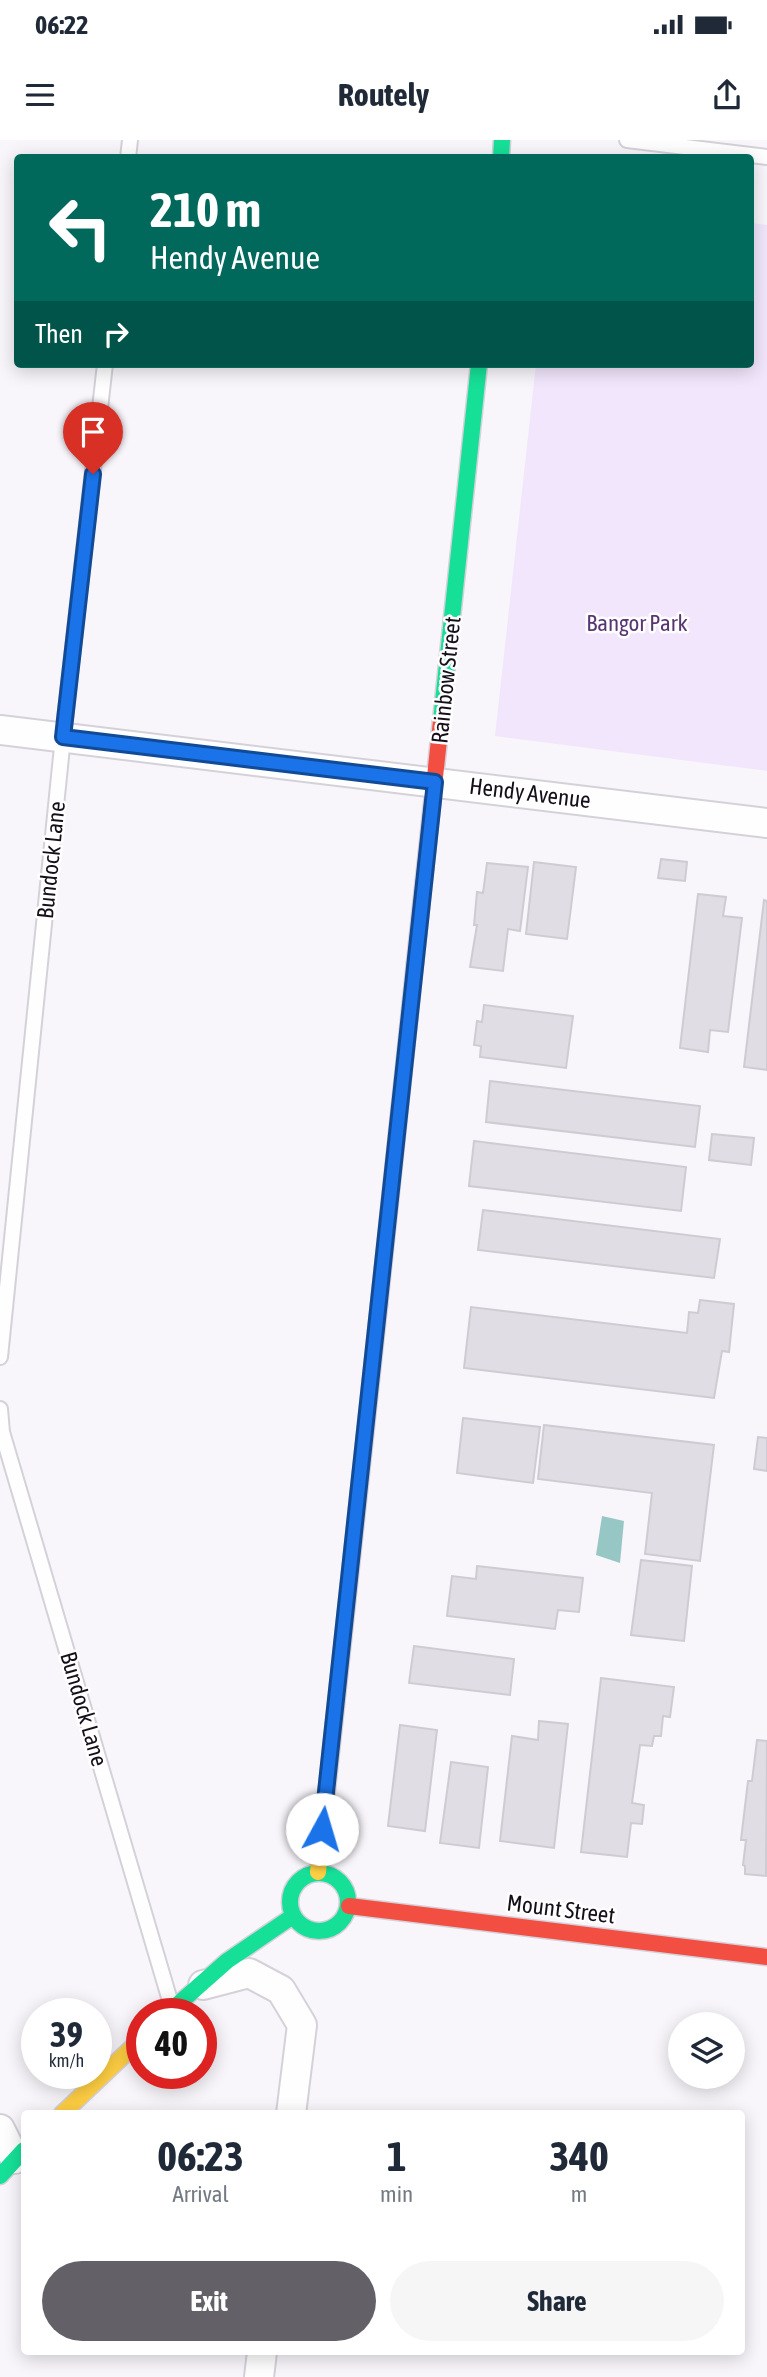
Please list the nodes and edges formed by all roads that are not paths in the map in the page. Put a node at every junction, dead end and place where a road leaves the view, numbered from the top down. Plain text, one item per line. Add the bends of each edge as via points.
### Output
1 (626, 140) edge
2 (749, 154) edge
3 (105, 368) edge
4 (479, 368) edge
5 (0, 730) edge
6 (63, 737) junction
7 (435, 782) junction
8 (767, 823) edge
9 (0, 1357) edge
10 (0, 1409) edge
11 (318, 1872) junction
12 (349, 1906) junction
13 (293, 1916) junction
14 (767, 1957) edge
15 (197, 1987) junction
16 (166, 1998) edge
17 (185, 1998) edge
18 (126, 2053) edge
19 (66, 2110) edge
20 (291, 2110) edge
21 (0, 2129) edge
22 (13, 2162) edge
23 (262, 2355) edge
24 (259, 2377) edge

1 - 2 lane
3 - 6 lane, Bundock Lane
4 - 7 street, Rainbow Street
5 - 6 street, Hendy Avenue
6 - 7 street, Hendy Avenue
6 - 9 lane, Bundock Lane
7 - 8 street, Hendy Avenue
7 - 11 street, Rainbow Street
10 - 16 lane, Bundock Lane via 6,1446
11 - 12 street via 341,1881
11 - 13 street via 293,1888
12 - 13 street via 341,1922 325,1931 307,1929
12 - 14 street, Mount Street
13 - 15 street
15 - 17 street
15 - 20 street via 249,1973 281,1990 302,2025
18 - 19 street
21 - 22 street
23 - 24 street

